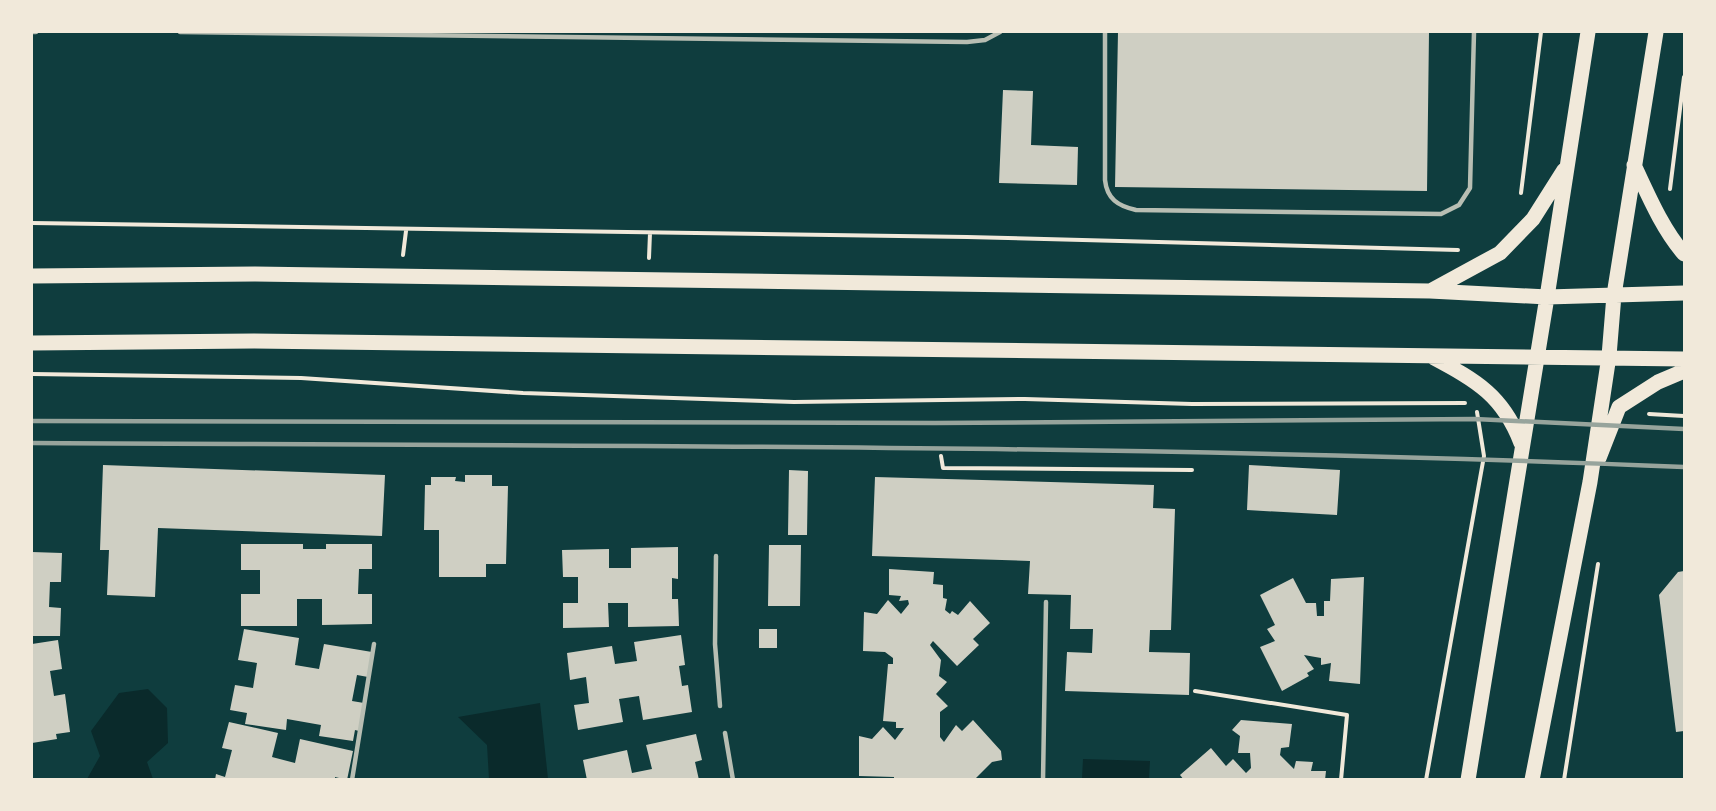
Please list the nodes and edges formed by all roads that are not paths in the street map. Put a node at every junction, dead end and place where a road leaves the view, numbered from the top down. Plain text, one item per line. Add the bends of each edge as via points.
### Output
1 (180, 32) edge
2 (238, 32) edge
3 (1000, 32) edge
4 (1105, 32) edge
5 (1474, 32) edge
6 (1588, 32) edge
7 (1656, 32) edge
8 (387, 33) edge
9 (1568, 165) junction
10 (1634, 165) junction
11 (1684, 254) edge
12 (32, 276) edge
13 (1430, 291) junction
14 (1684, 293) edge
15 (1614, 295) junction
16 (1547, 297) junction
17 (32, 343) edge
18 (1609, 356) junction
19 (1431, 357) junction
20 (1536, 358) junction
21 (1684, 359) edge
22 (1684, 371) edge
23 (1521, 444) junction
24 (1590, 482) junction
25 (716, 556) dead end
26 (1047, 602) dead end
27 (374, 644) dead end
28 (720, 706) dead end
29 (725, 733) dead end
30 (352, 780) edge
31 (733, 780) edge
32 (1043, 780) edge
33 (1468, 780) edge
34 (1532, 780) edge

1 - 2 lane
2 - 8 lane
3 - 8 lane via 985,40 967,42
4 - 5 lane via 1105,180 1113,201 1136,210 1441,214 1459,205 1470,188
6 - 9 main road
7 - 10 main road
9 - 13 main road via 1533,219 1500,253
9 - 16 main road
10 - 11 main road via 1671,239
10 - 15 main road
12 - 13 main road via 255,274
13 - 16 main road
14 - 15 main road
15 - 16 main road
15 - 18 main road
16 - 20 main road
17 - 19 main road via 254,341
18 - 20 main road
18 - 21 main road
18 - 24 main road
19 - 20 main road
19 - 23 main road via 1462,373 1502,405 1512,418
20 - 23 main road
22 - 24 main road via 1619,407
23 - 33 main road
24 - 34 main road
25 - 28 lane via 715,644
26 - 32 lane
27 - 30 lane
29 - 31 lane

